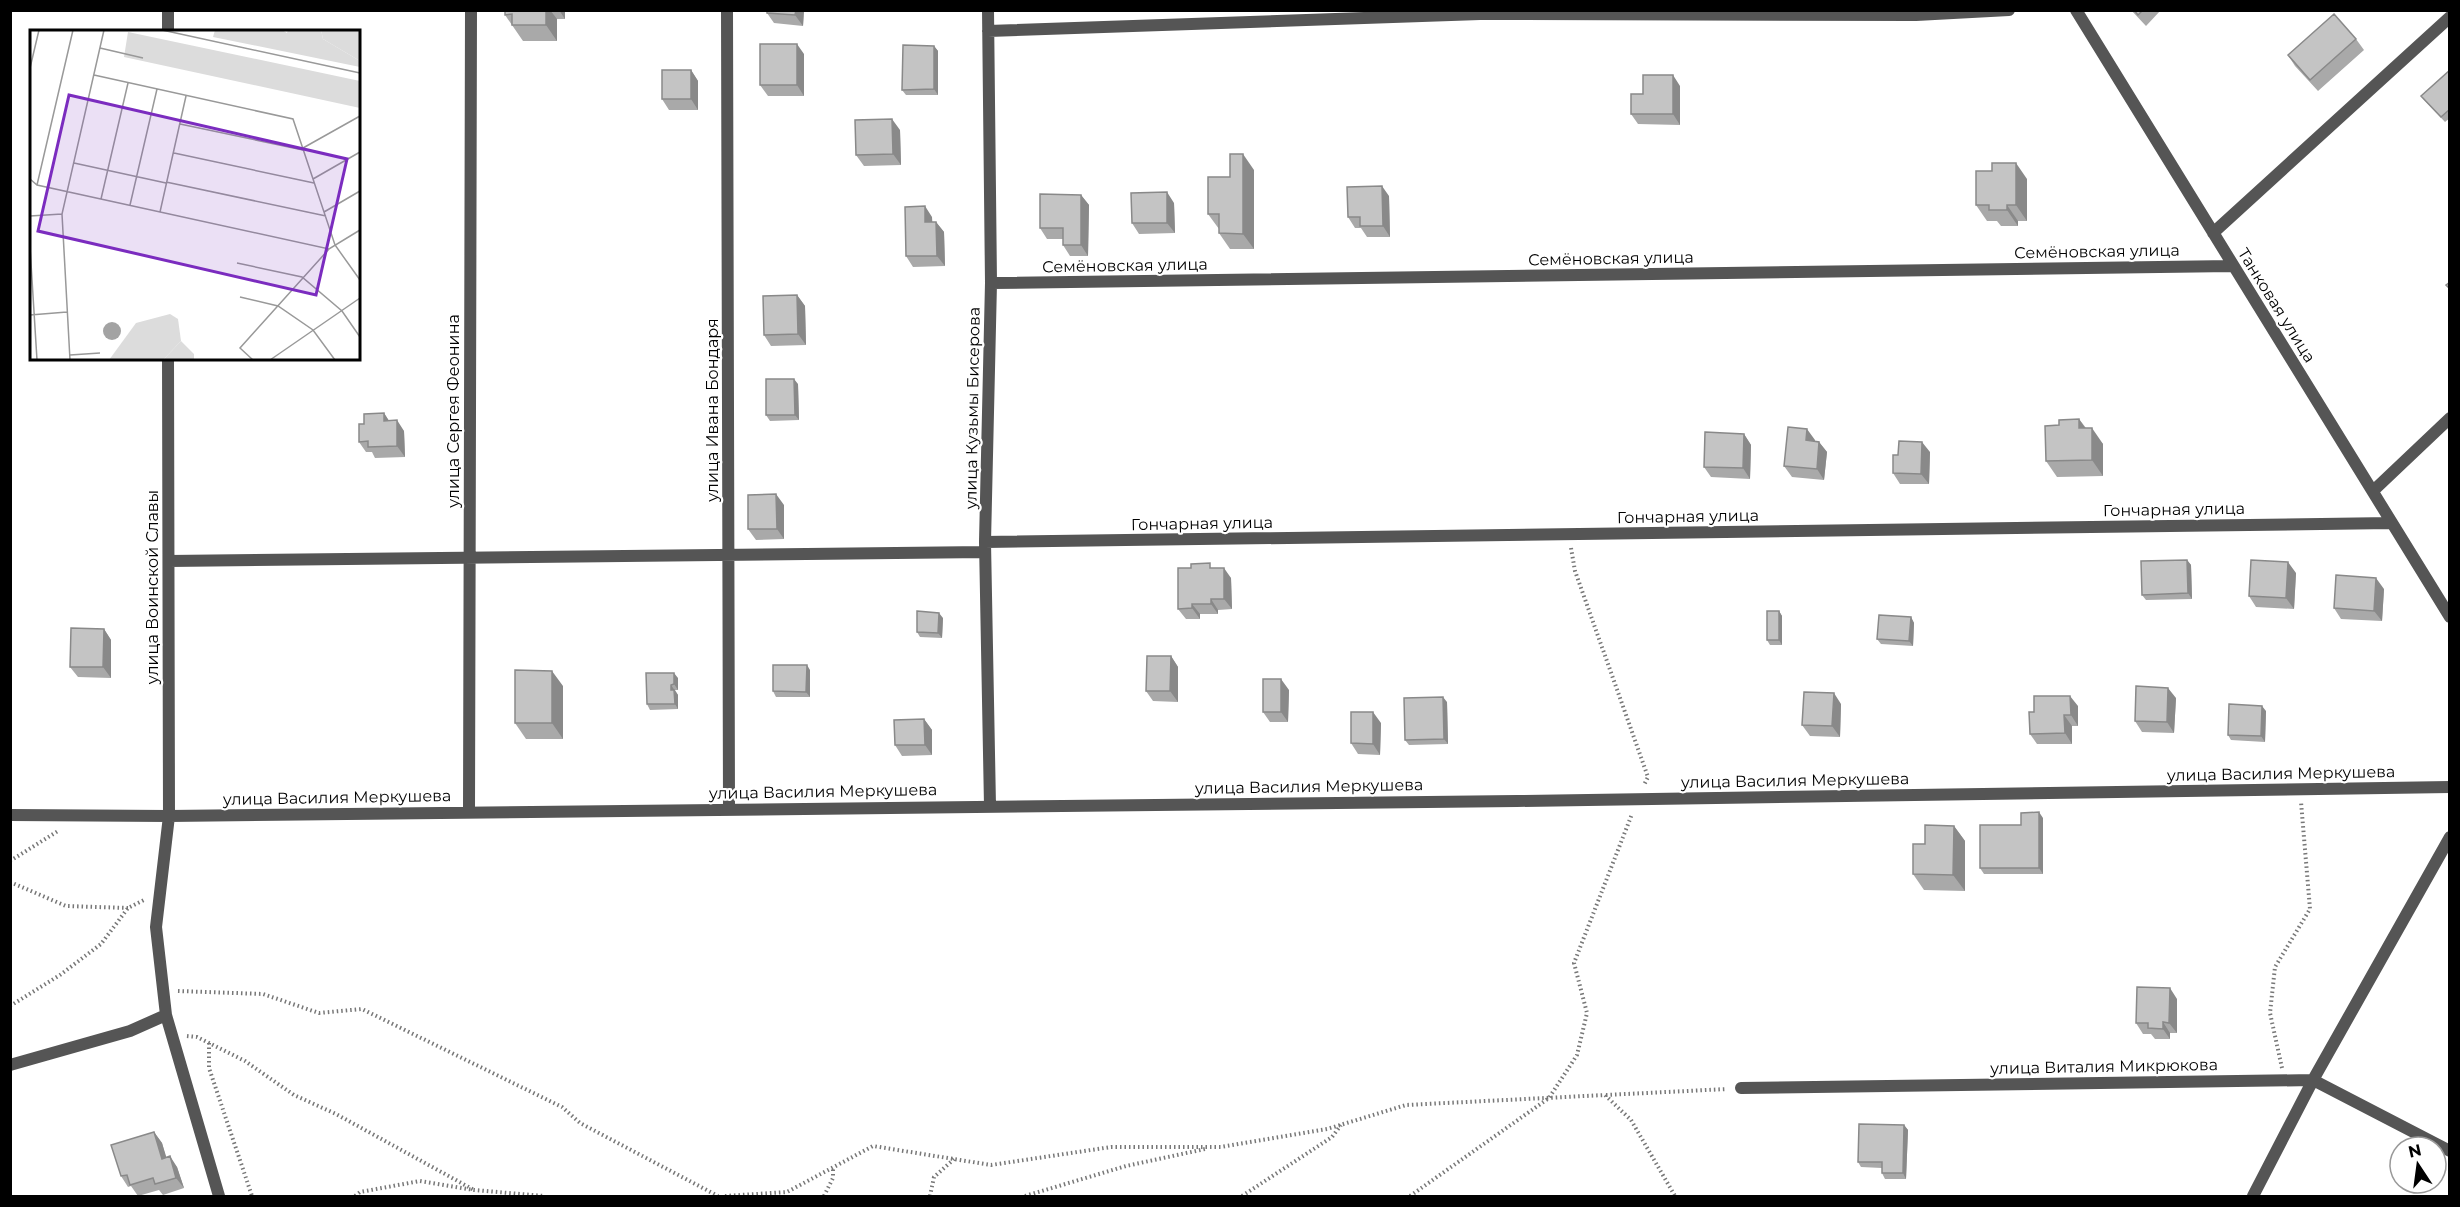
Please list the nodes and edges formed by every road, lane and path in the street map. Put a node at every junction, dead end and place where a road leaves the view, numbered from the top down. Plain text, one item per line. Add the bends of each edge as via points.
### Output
1 (168, 10) edge
2 (471, 10) edge
3 (727, 10) edge
4 (988, 10) edge
5 (2009, 10) edge
6 (2076, 10) edge
7 (2450, 16) edge
8 (168, 30) edge
9 (988, 30) junction
10 (2213, 233) junction
11 (2232, 266) junction
12 (991, 283) junction
13 (168, 360) edge
14 (2450, 418) edge
15 (2373, 491) junction
16 (2391, 523) junction
17 (1569, 534) junction
18 (985, 547) junction
19 (729, 556) junction
20 (470, 558) junction
21 (168, 561) junction
22 (2450, 617) edge
23 (2450, 787) edge
24 (2301, 790) junction
25 (1639, 798) junction
26 (990, 806) junction
27 (729, 808) junction
28 (469, 811) junction
29 (10, 815) edge
30 (81, 816) junction
31 (169, 816) junction
32 (2450, 837) edge
33 (10, 861) edge
34 (10, 882) edge
35 (160, 892) junction
36 (128, 908) junction
37 (164, 990) junction
38 (10, 1006) edge
39 (166, 1015) junction
40 (171, 1033) junction
41 (209, 1043) junction
42 (10, 1065) edge
43 (2284, 1080) junction
44 (2313, 1080) junction
45 (1741, 1088) joint
46 (1605, 1095) junction
47 (1549, 1098) junction
48 (1341, 1125) junction
49 (1214, 1147) junction
50 (2450, 1151) edge
51 (954, 1159) junction
52 (833, 1167) junction
53 (474, 1190) junction
54 (219, 1197) edge
55 (252, 1197) edge
56 (355, 1197) edge
57 (544, 1197) edge
58 (718, 1197) edge
59 (725, 1197) edge
60 (824, 1197) edge
61 (930, 1197) edge
62 (1025, 1197) edge
63 (1242, 1197) edge
64 (1410, 1197) edge
65 (1676, 1197) edge
66 (2253, 1197) edge

1 - 8 street
2 - 20 street, улица Сергея Феонина
3 - 19 street, улица Ивана Бондаря
4 - 9 street, улица Кузьмы Бисерова
5 - 9 street via 1916,15 1480,14
6 - 10 street, Танковая улица
7 - 10 street
9 - 12 street, улица Кузьмы Бисерова
10 - 11 street, Танковая улица
11 - 12 street, Семёновская улица
11 - 15 street, Танковая улица
12 - 18 street, улица Кузьмы Бисерова
13 - 21 street, улица Воинской Славы
14 - 15 street
15 - 16 street, Танковая улица
16 - 17 street, Гончарная улица
16 - 22 street, Танковая улица
17 - 18 street, Гончарная улица
17 - 25 path via 1575,571 1648,777
18 - 19 street, Гончарная улица
18 - 26 street, улица Кузьмы Бисерова
19 - 20 street, Гончарная улица
19 - 27 street, улица Ивана Бондаря
20 - 21 street, Гончарная улица
20 - 28 street, улица Сергея Феонина
21 - 31 street, улица Воинской Славы
23 - 24 street, улица Василия Меркушева
24 - 25 street, улица Василия Меркушева
24 - 43 path via 2310,909 2276,967 2270,1014
25 - 26 street, улица Василия Меркушева
25 - 47 path via 1574,963 1587,1013 1577,1055
26 - 27 street, улица Василия Меркушева
27 - 28 street, улица Василия Меркушева
28 - 31 street, улица Василия Меркушева
29 - 30 street, улица Василия Меркушева
30 - 31 street, улица Василия Меркушева
30 - 33 path
31 - 35 street, улица Воинской Славы
32 - 44 street
34 - 36 path via 66,906
35 - 36 path
35 - 37 street, улица Воинской Славы via 156,927
36 - 38 path via 101,944
37 - 39 street, улица Воинской Славы
37 - 58 path via 263,994 319,1013 362,1009 562,1107 580,1124
39 - 40 street, улица Воинской Славы
39 - 42 street via 130,1031
40 - 41 path
40 - 54 street, улица Воинской Славы
41 - 53 path via 245,1061 294,1095
41 - 55 path via 208,1068
43 - 44 street, улица Виталия Микрюкова
43 - 45 street, улица Виталия Микрюкова
44 - 50 street, улица Виталия Микрюкова
44 - 66 street
45 - 46 path
46 - 47 path
46 - 65 path via 1631,1120
47 - 48 path via 1406,1105
47 - 64 path
48 - 49 path
48 - 63 path via 1332,1137
49 - 51 path via 1111,1147 991,1165
49 - 62 path via 1126,1166
51 - 52 path via 873,1146
51 - 61 path via 934,1177
52 - 59 path via 787,1192
52 - 60 path via 833,1178
53 - 56 path via 420,1181 360,1192
53 - 57 path

